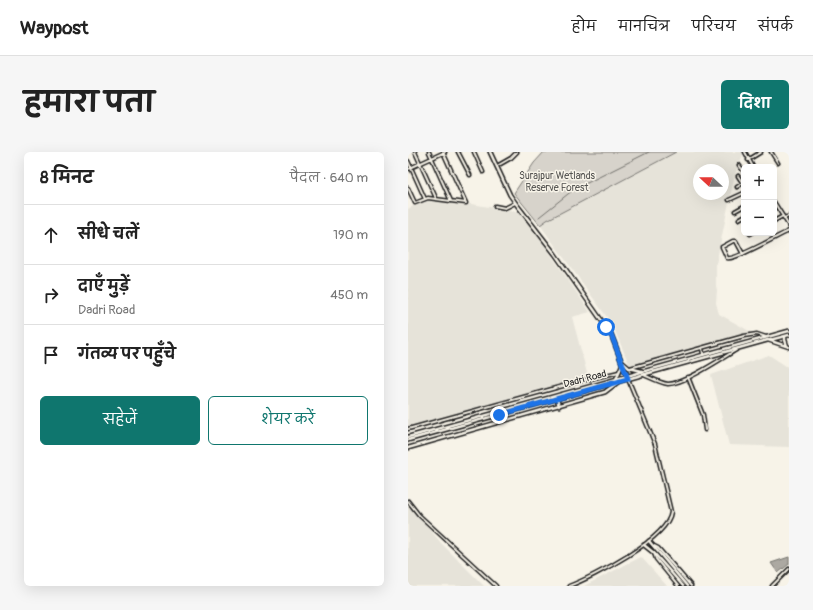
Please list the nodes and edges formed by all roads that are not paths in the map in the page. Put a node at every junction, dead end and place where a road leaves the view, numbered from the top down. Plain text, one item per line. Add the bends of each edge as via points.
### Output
1 (415, 152) edge
2 (429, 152) edge
3 (444, 152) edge
4 (458, 152) edge
5 (474, 152) edge
6 (490, 152) edge
7 (517, 152) edge
8 (745, 152) edge
9 (761, 152) edge
10 (771, 152) edge
11 (432, 159) junction
12 (748, 160) junction
13 (408, 161) edge
14 (778, 163) dead end
15 (420, 164) junction
16 (750, 164) edge
17 (739, 165) dead end
18 (497, 166) junction
19 (741, 167) edge
20 (409, 168) edge
21 (483, 172) dead end
22 (470, 176) dead end
23 (738, 176) dead end
24 (741, 180) edge
25 (741, 186) edge
26 (408, 188) edge
27 (737, 188) dead end
28 (741, 194) edge
29 (425, 199) junction
30 (436, 199) junction
31 (730, 200) dead end
32 (451, 201) junction
33 (515, 203) junction
34 (495, 206) dead end
35 (741, 208) edge
36 (777, 209) edge
37 (735, 211) dead end
38 (789, 216) edge
39 (783, 217) junction
40 (777, 220) edge
41 (789, 226) edge
42 (789, 231) edge
43 (743, 254) junction
44 (788, 332) edge
45 (785, 336) junction
46 (768, 339) junction
47 (788, 346) edge
48 (702, 348) junction
49 (739, 348) junction
50 (703, 353) junction
51 (622, 363) junction
52 (629, 368) junction
53 (619, 372) junction
54 (643, 373) junction
55 (628, 377) junction
56 (688, 377) junction
57 (616, 379) junction
58 (618, 381) junction
59 (557, 398) junction
60 (559, 406) junction
61 (408, 429) edge
62 (705, 430) dead end
63 (408, 437) edge
64 (408, 440) edge
65 (408, 448) edge
66 (408, 501) edge
67 (649, 541) junction
68 (644, 545) junction
69 (653, 545) junction
70 (654, 553) junction
71 (789, 569) edge
72 (496, 586) edge
73 (569, 586) edge
74 (678, 586) edge
75 (684, 586) edge
76 (687, 586) edge
77 (691, 586) edge
78 (772, 586) edge

1 - 15 street
2 - 11 street
3 - 11 street
3 - 32 street via 466,203
4 - 22 street
5 - 21 street
6 - 18 main road
7 - 18 street
8 - 12 street
9 - 12 street
10 - 14 street
11 - 15 street
11 - 32 street
12 - 16 street
13 - 20 street
15 - 20 street
15 - 30 street
17 - 19 street
18 - 33 main road
20 - 29 street
23 - 24 street
25 - 27 street
26 - 29 street via 415,203
28 - 31 street
29 - 30 street
30 - 32 street
33 - 34 street via 505,208
33 - 51 main road via 555,254 608,330
35 - 37 street
36 - 39 street
38 - 39 street
39 - 40 street
39 - 41 street
42 - 43 street
43 - 43 street via 729,259 722,247 733,240
44 - 45 main road
44 - 46 main road, Dadri Road
45 - 46 main road, Dadri Road
45 - 47 main road via 784,340
46 - 47 main road
46 - 48 street via 758,334
46 - 49 main road, Dadri Road
46 - 50 main road, Dadri Road
48 - 50 street
48 - 52 street
49 - 54 main road, Dadri Road
49 - 56 street
50 - 54 main road, Dadri Road
51 - 52 main road
51 - 53 main road
51 - 55 main road
52 - 54 main road
53 - 57 main road
53 - 61 street
54 - 55 main road, Dadri Road
54 - 56 street via 666,384
55 - 57 main road, Dadri Road
55 - 58 main road, Dadri Road
55 - 67 street via 654,444 671,512 668,521
56 - 62 street via 703,415
57 - 63 main road, Dadri Road
58 - 59 main road, Dadri Road
58 - 60 main road via 605,392
59 - 60 main road
59 - 64 main road, Dadri Road
60 - 65 main road
66 - 72 street via 419,515
67 - 68 street
67 - 69 main road
68 - 70 main road
68 - 73 street via 600,572
69 - 76 main road
69 - 77 street
70 - 74 street
70 - 75 main road
71 - 78 street

